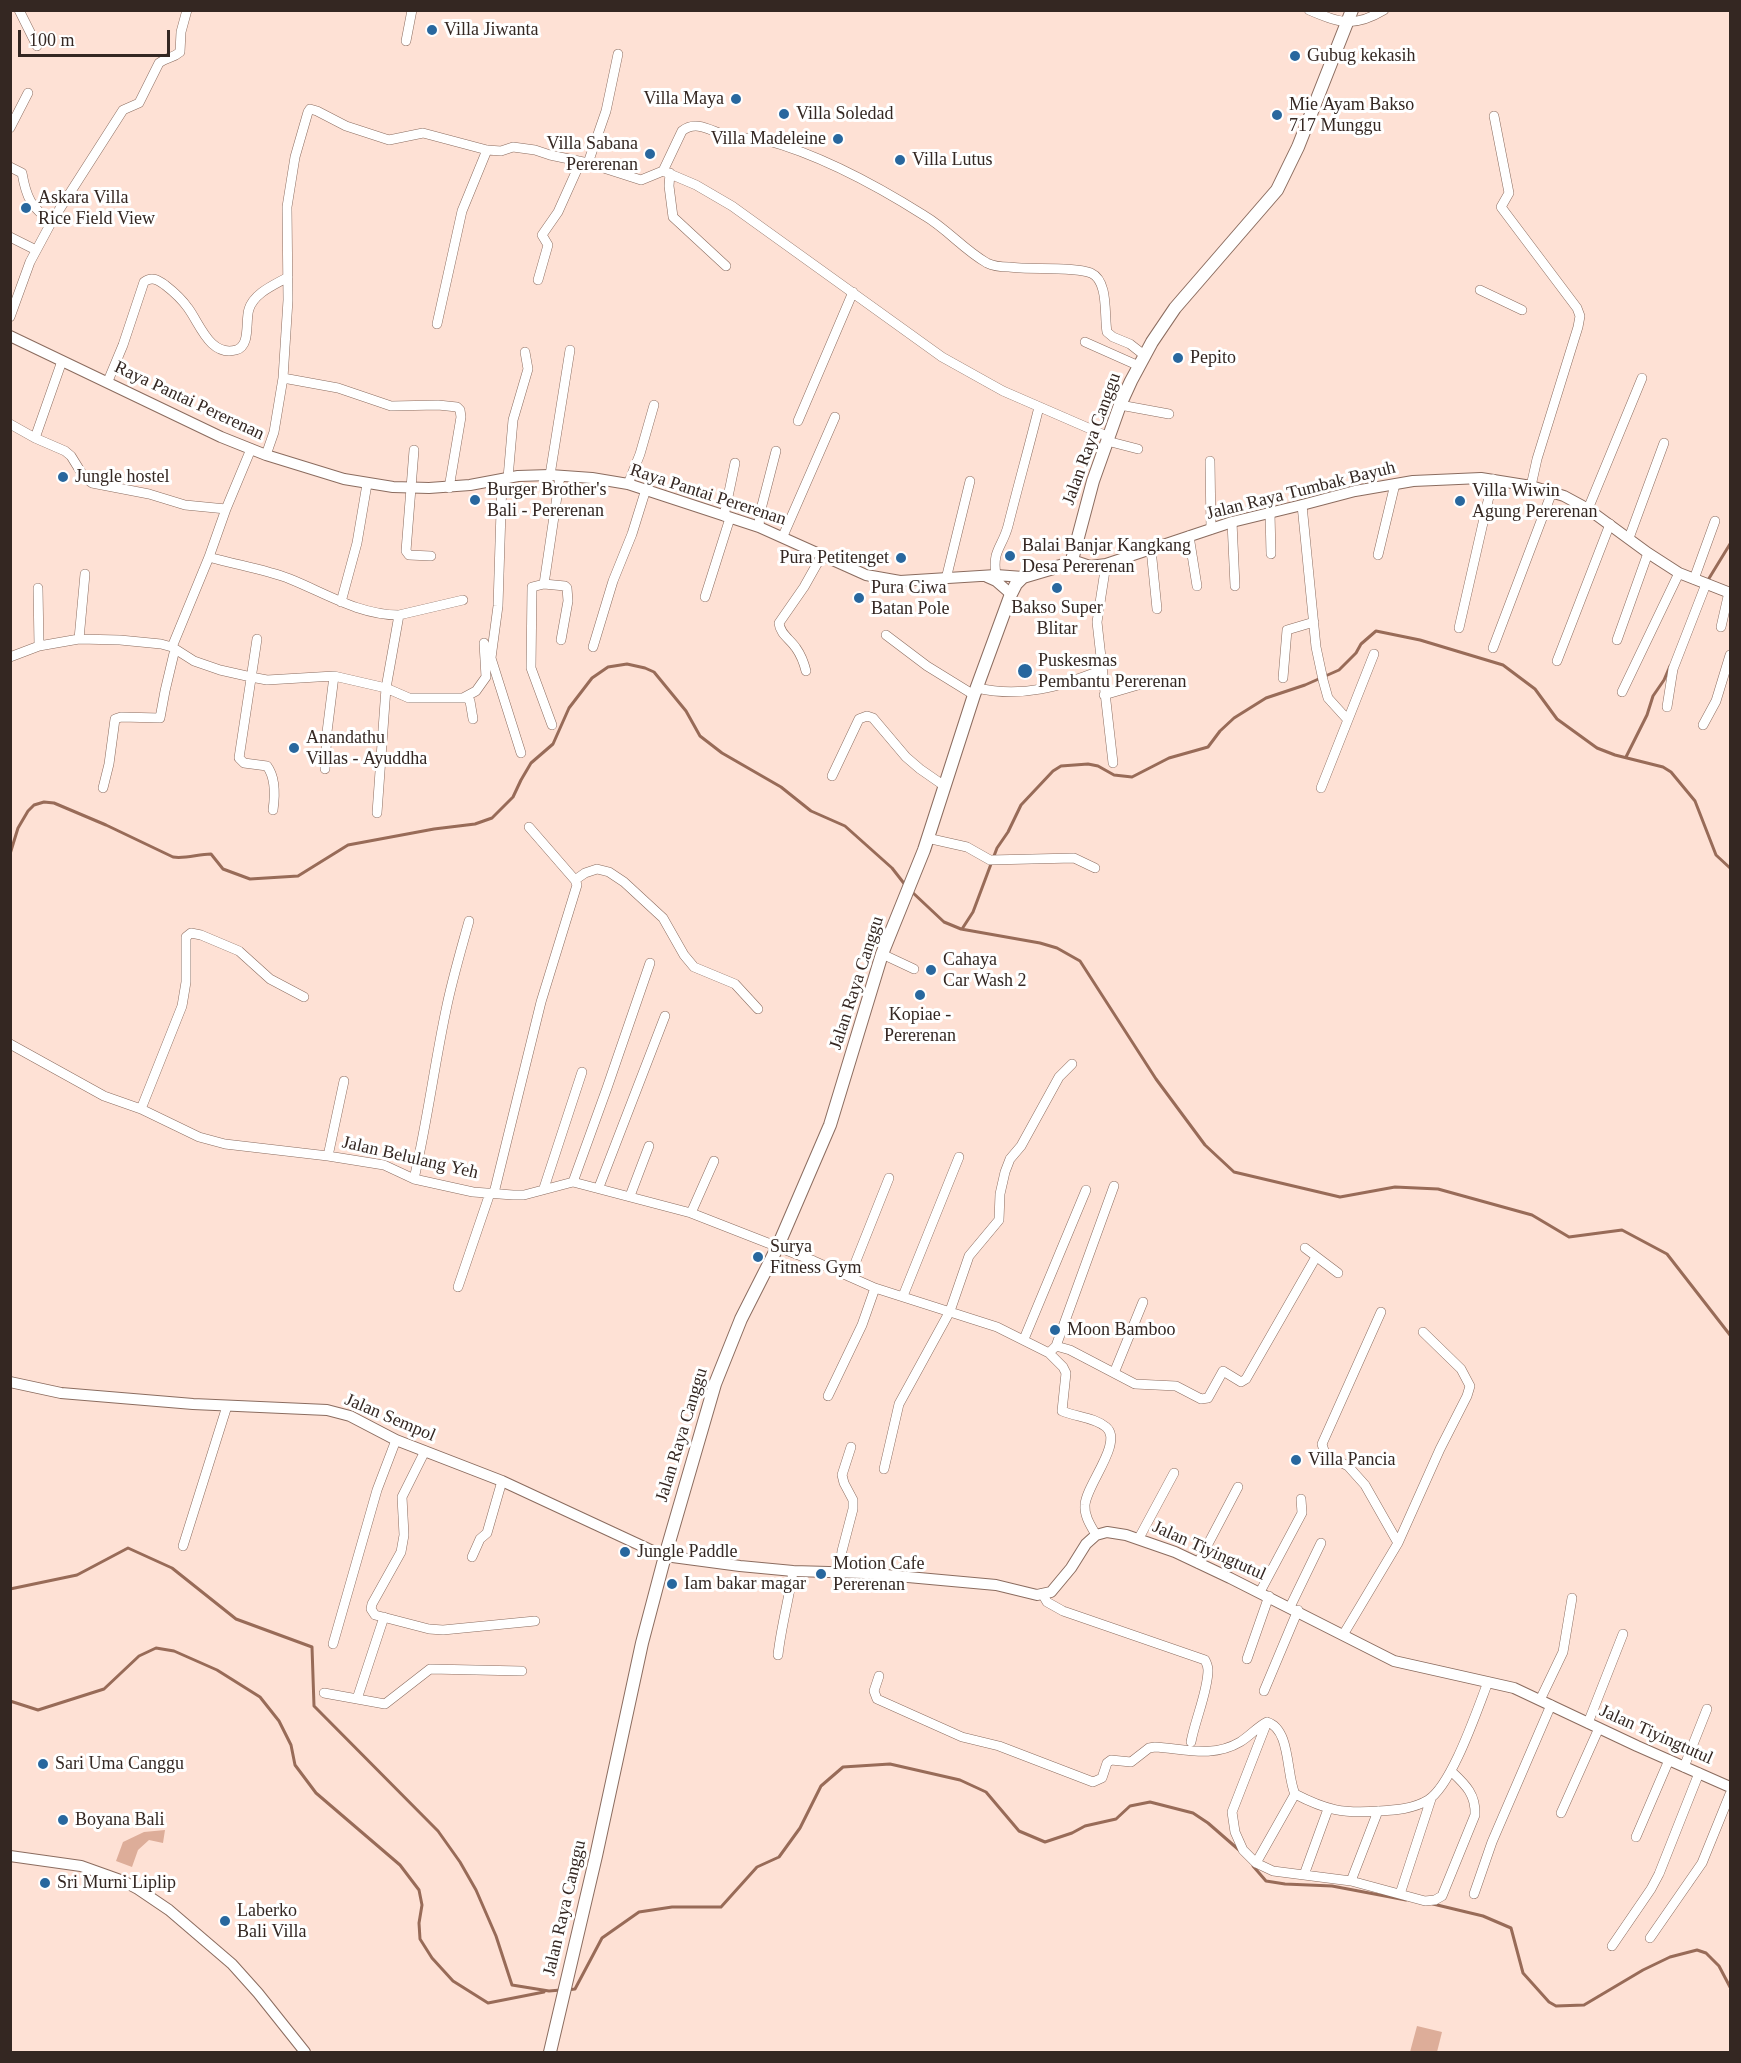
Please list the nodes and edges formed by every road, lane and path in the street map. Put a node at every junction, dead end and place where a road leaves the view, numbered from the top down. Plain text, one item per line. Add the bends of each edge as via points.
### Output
1 (19, 10) edge
2 (187, 10) edge
3 (412, 10) edge
4 (1309, 10) edge
5 (1352, 10) edge
6 (1384, 10) edge
7 (1347, 23) junction
8 (406, 41) dead end
9 (37, 45) dead end
10 (618, 54) dead end
11 (28, 93) dead end
12 (1494, 116) dead end
13 (10, 128) edge
14 (487, 150) junction
15 (584, 163) junction
16 (10, 167) edge
17 (667, 172) junction
18 (52, 222) junction
19 (10, 237) edge
20 (36, 250) junction
21 (726, 266) dead end
22 (288, 277) junction
23 (537, 280) dead end
24 (1480, 290) dead end
25 (853, 292) junction
26 (1522, 310) dead end
27 (10, 317) edge
28 (437, 324) dead end
29 (10, 336) edge
30 (1085, 342) dead end
31 (570, 350) dead end
32 (525, 352) dead end
33 (62, 361) junction
34 (1142, 361) junction
35 (283, 378) junction
36 (1642, 378) dead end
37 (108, 381) junction
38 (654, 405) dead end
39 (1120, 405) junction
40 (1039, 408) junction
41 (1169, 414) dead end
42 (835, 417) dead end
43 (798, 421) dead end
44 (10, 424) edge
45 (34, 438) junction
46 (1108, 439) junction
47 (1664, 442) dead end
48 (251, 449) junction
49 (1138, 449) dead end
50 (414, 450) dead end
51 (776, 451) dead end
52 (267, 455) junction
53 (1210, 461) dead end
54 (735, 463) dead end
55 (555, 475) junction
56 (505, 478) junction
57 (1493, 479) junction
58 (970, 481) dead end
59 (367, 484) junction
60 (628, 484) junction
61 (1395, 484) junction
62 (1531, 486) junction
63 (412, 488) junction
64 (449, 488) junction
65 (646, 489) junction
66 (1552, 492) junction
67 (1302, 505) junction
68 (225, 509) junction
69 (1588, 509) junction
70 (1270, 513) junction
71 (727, 517) junction
72 (1715, 521) dead end
73 (1232, 522) junction
74 (1610, 524) junction
75 (759, 526) junction
76 (1211, 529) junction
77 (783, 536) junction
78 (1189, 536) junction
79 (1629, 538) junction
80 (1151, 549) junction
81 (1648, 553) junction
82 (1270, 554) dead end
83 (822, 555) junction
84 (1378, 555) dead end
85 (431, 556) dead end
86 (209, 557) junction
87 (1072, 560) junction
88 (1106, 564) junction
89 (1679, 573) junction
90 (85, 574) dead end
91 (992, 576) junction
92 (1023, 577) junction
93 (946, 579) junction
94 (1700, 582) junction
95 (544, 584) junction
96 (1197, 586) dead end
97 (1235, 586) dead end
98 (38, 588) dead end
99 (1730, 592) edge
100 (1011, 594) junction
101 (705, 597) dead end
102 (463, 600) dead end
103 (341, 602) junction
104 (1156, 609) dead end
105 (399, 615) junction
106 (1314, 622) junction
107 (1721, 627) dead end
108 (1459, 628) dead end
109 (886, 635) dead end
110 (79, 639) junction
111 (257, 639) dead end
112 (1617, 639) dead end
113 (561, 640) dead end
114 (483, 643) dead end
115 (39, 646) junction
116 (593, 647) dead end
117 (174, 648) junction
118 (1493, 648) dead end
119 (1374, 654) dead end
120 (1731, 655) edge
121 (10, 657) edge
122 (1557, 661) dead end
123 (1102, 670) junction
124 (806, 671) dead end
125 (334, 676) junction
126 (250, 677) junction
127 (1283, 678) dead end
128 (1155, 680) dead end
129 (386, 688) junction
130 (975, 691) junction
131 (1622, 692) dead end
132 (1104, 695) junction
133 (463, 698) junction
134 (1667, 707) dead end
135 (473, 719) dead end
136 (1347, 719) junction
137 (552, 725) dead end
138 (1703, 725) dead end
139 (521, 753) dead end
140 (1113, 763) dead end
141 (325, 769) dead end
142 (832, 776) dead end
143 (943, 785) junction
144 (103, 788) dead end
145 (1321, 788) dead end
146 (273, 810) dead end
147 (377, 813) dead end
148 (530, 827) dead end
149 (927, 838) junction
150 (1095, 868) dead end
151 (575, 880) junction
152 (469, 921) dead end
153 (882, 954) junction
154 (650, 963) dead end
155 (914, 969) dead end
156 (304, 997) dead end
157 (758, 1009) dead end
158 (665, 1016) dead end
159 (10, 1044) edge
160 (1072, 1064) dead end
161 (582, 1072) dead end
162 (344, 1081) dead end
163 (141, 1109) junction
164 (649, 1146) dead end
165 (328, 1156) junction
166 (959, 1157) dead end
167 (714, 1161) dead end
168 (889, 1178) dead end
169 (414, 1179) junction
170 (573, 1182) junction
171 (1114, 1186) dead end
172 (599, 1187) junction
173 (544, 1188) junction
174 (1086, 1191) dead end
175 (492, 1193) junction
176 (630, 1196) junction
177 (691, 1213) junction
178 (778, 1246) junction
179 (1305, 1248) dead end
180 (1316, 1257) junction
181 (1338, 1273) dead end
182 (850, 1276) junction
183 (458, 1287) dead end
184 (875, 1288) junction
185 (903, 1296) junction
186 (1143, 1302) dead end
187 (950, 1311) junction
188 (1381, 1312) dead end
189 (1423, 1332) dead end
190 (1024, 1340) junction
191 (1053, 1349) junction
192 (1114, 1373) junction
193 (10, 1382) edge
194 (828, 1396) dead end
195 (227, 1406) junction
196 (396, 1440) junction
197 (851, 1447) dead end
198 (425, 1451) junction
199 (884, 1469) dead end
200 (1174, 1473) dead end
201 (502, 1482) junction
202 (1238, 1487) dead end
203 (1301, 1499) dead end
204 (1096, 1535) junction
205 (1139, 1538) junction
206 (1321, 1543) dead end
207 (1398, 1543) junction
208 (183, 1546) dead end
209 (665, 1556) junction
210 (472, 1557) dead end
211 (1198, 1563) junction
212 (793, 1571) junction
213 (839, 1573) junction
214 (1264, 1594) junction
215 (1043, 1595) junction
216 (1572, 1598) dead end
217 (1294, 1608) junction
218 (384, 1617) junction
219 (535, 1621) dead end
220 (1623, 1634) dead end
221 (1343, 1635) junction
222 (333, 1644) dead end
223 (778, 1655) dead end
224 (1247, 1659) dead end
225 (522, 1671) dead end
226 (879, 1676) dead end
227 (1488, 1682) junction
228 (1264, 1691) dead end
229 (324, 1693) dead end
230 (357, 1699) junction
231 (1546, 1703) junction
232 (1707, 1709) dead end
233 (1267, 1722) junction
234 (1588, 1723) junction
235 (1599, 1728) junction
236 (1191, 1742) dead end
237 (1669, 1760) junction
238 (1684, 1767) junction
239 (1452, 1772) junction
240 (1699, 1773) junction
241 (1731, 1787) edge
242 (1295, 1794) junction
243 (1731, 1794) edge
244 (1431, 1799) junction
245 (1328, 1809) junction
246 (1378, 1811) junction
247 (1561, 1813) dead end
248 (1636, 1837) dead end
249 (10, 1856) edge
250 (1256, 1863) junction
251 (1304, 1875) junction
252 (1351, 1881) junction
253 (1400, 1894) junction
254 (1474, 1894) dead end
255 (1650, 1938) dead end
256 (1612, 1946) dead end
257 (305, 2052) edge
258 (550, 2052) edge

1 - 9 street
2 - 18 street via 180,52 159,63 139,103 123,110
3 - 8 street
4 - 7 street
5 - 7 main road, Jalan Raya Canggu
6 - 7 street
7 - 34 main road, Jalan Raya Canggu via 1277,190 1175,308
10 - 15 street via 606,111
11 - 13 street
12 - 62 street via 1509,193 1502,207 1580,316
14 - 15 street via 524,148
14 - 22 street via 423,134 389,140 310,109 290,182
14 - 28 street via 462,211
15 - 17 street via 640,180
15 - 23 street via 542,235 548,245
16 - 18 street via 21,173 29,198
17 - 21 street via 673,217
17 - 25 street via 732,207
17 - 34 street via 681,131 693,126 732,137 765,140 803,154 897,198 989,265 1091,273 1100,282 1107,332 1130,344
18 - 20 street
19 - 20 street
20 - 27 street
22 - 35 street
22 - 37 street via 255,298 249,307 244,345 230,351 212,344 176,293 148,279
24 - 26 street
25 - 40 street via 942,357
25 - 43 street
29 - 33 street, Raya Pantai Pererenan
30 - 34 street
31 - 55 street
32 - 56 street via 528,369 513,420
33 - 37 street, Raya Pantai Pererenan
33 - 45 street
34 - 39 main road, Jalan Raya Canggu
35 - 52 street
35 - 64 street via 339,388 391,406 457,407 461,417
36 - 69 street
37 - 48 street, Raya Pantai Pererenan
38 - 60 street
39 - 41 street
39 - 46 main road, Jalan Raya Canggu
40 - 46 street
40 - 91 street
42 - 77 street
44 - 45 street
45 - 68 street via 65,451 92,483 185,505
46 - 49 street
46 - 87 main road, Jalan Raya Canggu
47 - 79 street
48 - 52 street, Raya Pantai Pererenan
48 - 68 street
50 - 63 street
51 - 75 street
52 - 59 street, Raya Pantai Pererenan
53 - 76 street
54 - 71 street
55 - 56 street, Raya Pantai Pererenan
55 - 60 street, Raya Pantai Pererenan
55 - 95 street
56 - 64 street, Raya Pantai Pererenan
56 - 139 street via 491,658
57 - 61 street, Jalan Raya Tumbak Bayuh via 1432,479
57 - 62 street, Jalan Raya Tumbak Bayuh
57 - 108 street
58 - 93 street
59 - 63 street, Raya Pantai Pererenan
59 - 103 street
60 - 65 street, Raya Pantai Pererenan
61 - 67 street, Jalan Raya Tumbak Bayuh
61 - 84 street
62 - 66 street, Jalan Raya Tumbak Bayuh
63 - 64 street, Raya Pantai Pererenan
63 - 85 street via 406,551 409,555
65 - 71 street, Raya Pantai Pererenan
65 - 116 street
66 - 69 street, Jalan Raya Tumbak Bayuh
66 - 118 street
67 - 70 street, Jalan Raya Tumbak Bayuh
67 - 106 street
68 - 86 street
69 - 74 street, Jalan Raya Tumbak Bayuh
70 - 73 street, Jalan Raya Tumbak Bayuh
70 - 82 street
71 - 75 street, Raya Pantai Pererenan
71 - 101 street
72 - 94 street
73 - 76 street, Jalan Raya Tumbak Bayuh
73 - 97 street
74 - 79 street, Jalan Raya Tumbak Bayuh
74 - 122 street
75 - 77 street, Raya Pantai Pererenan
76 - 78 street, Jalan Raya Tumbak Bayuh
77 - 83 street, Raya Pantai Pererenan
78 - 80 street, Jalan Raya Tumbak Bayuh
78 - 96 street
79 - 81 street, Jalan Raya Tumbak Bayuh
80 - 88 street, Jalan Raya Tumbak Bayuh
80 - 104 street
81 - 89 street, Jalan Raya Tumbak Bayuh
81 - 112 street
83 - 93 street, Raya Pantai Pererenan via 883,579
83 - 124 street via 778,623
86 - 103 street via 288,578
86 - 117 street
87 - 88 street, Jalan Raya Tumbak Bayuh via 1090,566
87 - 92 main road
88 - 123 street via 1097,621
89 - 94 street, Jalan Raya Tumbak Bayuh
89 - 131 street
90 - 110 street
91 - 92 street, Raya Pantai Pererenan
91 - 93 street, Raya Pantai Pererenan
91 - 100 street
92 - 100 main road, Jalan Raya Canggu
94 - 99 street, Jalan Raya Tumbak Bayuh
94 - 134 street via 1673,669
95 - 113 street via 567,588
95 - 137 street via 532,587 531,668
98 - 115 street
99 - 107 street
100 - 130 main road, Jalan Raya Canggu
102 - 105 street
103 - 105 street
105 - 129 street
106 - 127 street via 1287,630
106 - 136 street via 1328,698
109 - 130 street via 927,666
110 - 115 street
110 - 117 street
111 - 126 street
114 - 133 street via 486,677 480,687
115 - 121 street
117 - 126 street via 194,661
117 - 144 street via 160,718 115,718
119 - 136 street
120 - 138 street via 1716,701
123 - 130 street via 1070,683 1023,693
123 - 132 street
125 - 126 street via 267,680
125 - 129 street
125 - 141 street
126 - 146 street via 239,758 244,763 270,769 275,796
128 - 132 street
129 - 133 street via 409,698
129 - 147 street
130 - 143 main road, Jalan Raya Canggu
132 - 140 street
133 - 135 street via 470,701
136 - 145 street
142 - 143 street via 859,719 867,716 873,717 913,763
143 - 149 main road, Jalan Raya Canggu
148 - 151 street
149 - 150 street via 967,847 990,860 1074,858
149 - 153 main road, Jalan Raya Canggu
151 - 157 street via 597,869 624,882 663,918 694,967 735,984
151 - 175 street via 577,888 541,1002
152 - 169 street via 446,1009
153 - 155 street
153 - 178 main road, Jalan Raya Canggu via 830,1125
154 - 170 street
156 - 163 street via 270,979 239,951 191,933 186,937 182,1006
158 - 172 street
159 - 163 street, Jalan Belulang Yeh via 104,1095
160 - 187 street via 1059,1077 1011,1159 1000,1194 999,1220 969,1256
161 - 173 street
162 - 165 street
163 - 165 street, Jalan Belulang Yeh via 199,1137 225,1144
164 - 176 street
165 - 169 street, Jalan Belulang Yeh via 384,1165
166 - 185 street
167 - 177 street
168 - 182 street
169 - 175 street, Jalan Belulang Yeh
170 - 172 street, Jalan Belulang Yeh
170 - 173 street, Jalan Belulang Yeh
171 - 191 street
172 - 176 street, Jalan Belulang Yeh
173 - 175 street, Jalan Belulang Yeh via 513,1196
174 - 190 street
175 - 183 street
176 - 177 street, Jalan Belulang Yeh
177 - 178 street, Jalan Belulang Yeh
178 - 182 street, Jalan Belulang Yeh
178 - 209 main road, Jalan Raya Canggu via 741,1319 715,1384
179 - 180 street
180 - 181 street
180 - 192 street, Jalan Belulang Yeh via 1241,1382 1223,1371 1208,1398 1200,1399 1176,1386 1135,1384
182 - 184 street, Jalan Belulang Yeh
184 - 185 street, Jalan Belulang Yeh
184 - 194 street
185 - 187 street, Jalan Belulang Yeh
186 - 192 street
187 - 190 street, Jalan Belulang Yeh
187 - 199 street via 899,1404
188 - 207 street via 1322,1444 1325,1454 1348,1466 1365,1485
189 - 207 street via 1461,1369 1470,1386
190 - 191 street, Jalan Belulang Yeh
191 - 192 street, Jalan Belulang Yeh via 1070,1350
191 - 204 street via 1066,1373 1062,1411 1098,1422 1111,1434 1112,1442 1084,1504
193 - 195 street, Jalan Sempol via 61,1393
195 - 196 street, Jalan Sempol via 327,1410 350,1416
195 - 208 street
196 - 198 street, Jalan Sempol
196 - 222 street via 377,1490
197 - 213 street via 842,1475 853,1509
198 - 201 street, Jalan Sempol
198 - 218 street via 402,1497 401,1552 372,1604 375,1615
200 - 205 street
201 - 209 street, Jalan Sempol
201 - 210 street via 487,1533
202 - 211 street
203 - 214 street via 1302,1513
204 - 205 street, Jalan Tiyingtutul
204 - 215 street via 1059,1584
205 - 211 street, Jalan Tiyingtutul
206 - 217 street
207 - 221 street
209 - 212 street
209 - 258 main road, Jalan Raya Canggu
211 - 214 street, Jalan Tiyingtutul
212 - 213 street
212 - 223 street
213 - 215 street via 996,1585
214 - 217 street, Jalan Tiyingtutul
214 - 224 street
215 - 236 street via 1063,1611 1205,1660 1208,1670
216 - 231 street via 1563,1652
217 - 221 street, Jalan Tiyingtutul
217 - 228 street
218 - 219 street via 443,1630
218 - 230 street
220 - 234 street
221 - 227 street, Jalan Tiyingtutul via 1406,1665
225 - 230 street via 430,1669 385,1704
226 - 233 street via 874,1691 877,1699 962,1737 999,1746 1093,1782 1102,1778 1111,1760 1131,1762 1155,1747 1215,1752 1242,1741
227 - 231 street, Jalan Tiyingtutul via 1514,1688
227 - 239 street
229 - 230 street
231 - 234 street, Jalan Tiyingtutul
231 - 254 street
232 - 238 street
233 - 242 street via 1277,1727 1282,1738
233 - 250 street via 1232,1812 1243,1850
234 - 235 street, Jalan Tiyingtutul
235 - 237 street, Jalan Tiyingtutul
235 - 247 street
237 - 238 street, Jalan Tiyingtutul
237 - 248 street
238 - 240 street, Jalan Tiyingtutul
239 - 244 street
239 - 253 street via 1466,1785 1476,1805 1447,1886 1435,1900
240 - 241 street, Jalan Tiyingtutul
240 - 256 street via 1655,1881
242 - 245 street
242 - 250 street
243 - 255 street via 1702,1863
244 - 246 street via 1413,1807
244 - 253 street
245 - 246 street
245 - 251 street
246 - 252 street
249 - 257 street via 81,1866 138,1889 169,1910 236,1968
250 - 251 street via 1273,1871
251 - 252 street
252 - 253 street

